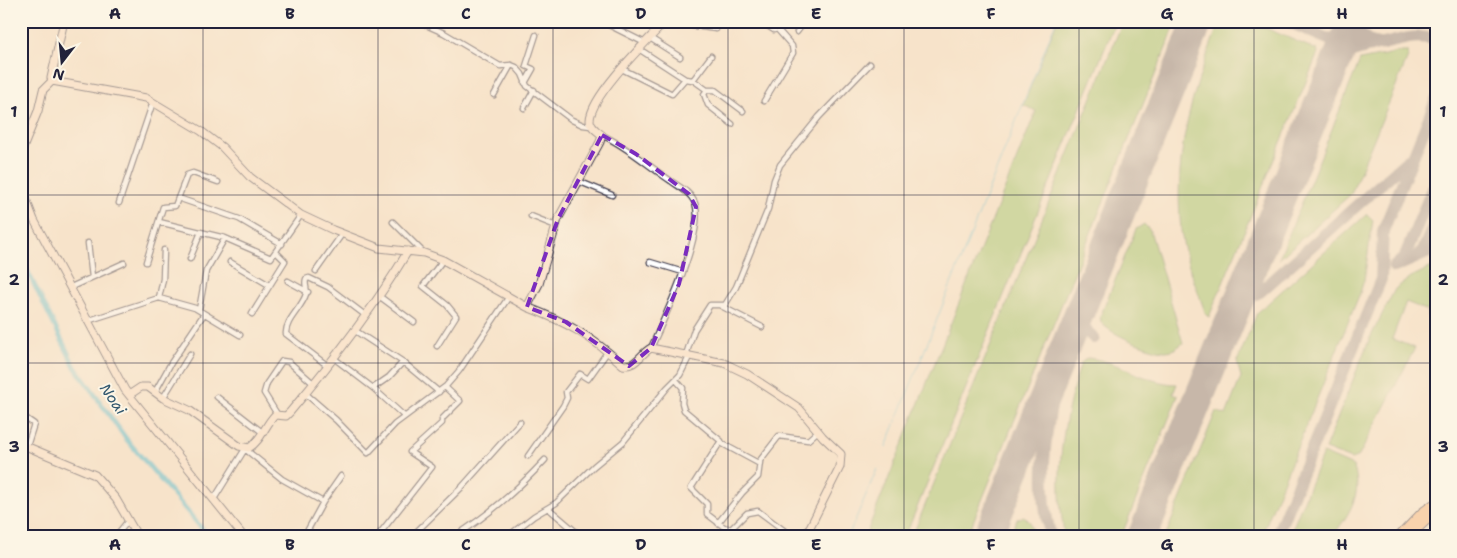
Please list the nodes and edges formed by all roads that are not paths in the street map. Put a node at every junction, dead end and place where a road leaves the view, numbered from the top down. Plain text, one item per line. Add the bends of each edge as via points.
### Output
1 (64, 21) edge
2 (417, 21) edge
3 (760, 21) edge
4 (788, 21) edge
5 (805, 21) edge
6 (665, 22) edge
7 (609, 25) dead end
8 (716, 29) dead end
9 (778, 30) junction
10 (797, 32) dead end
11 (536, 35) dead end
12 (648, 40) junction
13 (639, 49) junction
14 (711, 56) dead end
15 (680, 57) dead end
16 (870, 64) dead end
17 (511, 65) junction
18 (622, 68) junction
19 (685, 79) junction
20 (693, 80) junction
21 (52, 81) junction
22 (525, 83) junction
23 (534, 90) junction
24 (707, 90) junction
25 (494, 95) dead end
26 (764, 101) dead end
27 (153, 102) junction
28 (524, 108) dead end
29 (743, 111) dead end
30 (732, 124) dead end
31 (591, 126) junction
32 (602, 135) junction
33 (21, 154) edge
34 (21, 179) edge
35 (578, 181) junction
36 (218, 182) dead end
37 (612, 195) dead end
38 (178, 198) junction
39 (119, 203) dead end
40 (302, 215) junction
41 (531, 216) dead end
42 (159, 222) junction
43 (393, 222) dead end
44 (556, 226) junction
45 (201, 232) junction
46 (342, 234) junction
47 (224, 238) junction
48 (88, 243) dead end
49 (282, 244) junction
50 (164, 250) dead end
51 (408, 251) junction
52 (277, 253) junction
53 (424, 253) junction
54 (190, 259) dead end
55 (443, 260) junction
56 (146, 262) dead end
57 (230, 262) dead end
58 (650, 262) dead end
59 (124, 263) dead end
60 (316, 271) dead end
61 (683, 272) junction
62 (92, 277) junction
63 (288, 281) dead end
64 (269, 286) junction
65 (71, 287) junction
66 (308, 292) junction
67 (379, 296) junction
68 (159, 298) junction
69 (508, 298) junction
70 (721, 306) junction
71 (528, 307) junction
72 (198, 310) junction
73 (204, 314) junction
74 (252, 314) dead end
75 (365, 315) junction
76 (87, 321) junction
77 (414, 322) dead end
78 (762, 327) dead end
79 (354, 330) junction
80 (240, 336) dead end
81 (437, 346) dead end
82 (651, 348) junction
83 (608, 351) junction
84 (190, 354) dead end
85 (688, 355) junction
86 (335, 359) junction
87 (403, 362) junction
88 (328, 366) junction
89 (676, 380) junction
90 (314, 384) junction
91 (445, 387) junction
92 (373, 388) junction
93 (155, 392) junction
94 (439, 392) junction
95 (306, 394) junction
96 (129, 395) junction
97 (217, 397) dead end
98 (163, 398) junction
99 (276, 414) junction
100 (21, 415) edge
101 (404, 416) junction
102 (520, 422) dead end
103 (818, 431) junction
104 (262, 432) junction
105 (721, 443) junction
106 (24, 446) edge
107 (245, 449) junction
108 (528, 456) dead end
109 (545, 460) dead end
110 (760, 462) junction
111 (341, 476) dead end
112 (214, 499) junction
113 (323, 502) junction
114 (1436, 503) edge
115 (548, 508) junction
116 (1436, 510) edge
117 (128, 521) junction
118 (718, 522) junction
119 (115, 537) edge
120 (138, 537) edge
121 (244, 537) edge
122 (304, 537) edge
123 (377, 537) edge
124 (411, 537) edge
125 (454, 537) edge
126 (507, 537) edge
127 (582, 537) edge
128 (793, 537) edge
129 (805, 537) edge
130 (1399, 537) edge
131 (1408, 537) edge

1 - 21 street
2 - 17 street via 450,36 500,66
3 - 9 street via 766,27
4 - 9 street
5 - 10 street
6 - 8 street
6 - 12 street
7 - 12 street
9 - 26 street via 792,46 793,53
11 - 22 street via 526,66 532,69
12 - 13 street
12 - 15 street
13 - 18 street
13 - 19 street
14 - 20 street
16 - 70 street via 819,117 780,165 768,209 736,287
17 - 22 street via 519,69
17 - 25 street
18 - 19 street via 672,94
18 - 31 street via 599,97 590,119
19 - 20 street
20 - 24 street
21 - 27 street via 138,95
21 - 33 street via 43,90
22 - 23 street
23 - 28 street
23 - 31 street via 572,120
24 - 29 street via 715,90
24 - 30 street via 705,101
27 - 39 street
27 - 40 street via 201,130 250,177
31 - 32 street
32 - 35 street
32 - 61 street via 636,154 694,200 696,215
34 - 65 street via 34,220
35 - 37 street
35 - 44 street
36 - 38 street via 188,174
38 - 42 street via 175,206 164,206
38 - 49 street via 239,218
40 - 46 street
40 - 49 street
41 - 44 street
42 - 45 street
42 - 56 street
43 - 53 street
44 - 71 street via 539,284
45 - 47 street
45 - 54 street
46 - 51 street via 379,248
46 - 60 street
47 - 52 street via 268,258
47 - 72 street via 206,271
48 - 62 street
49 - 52 street
50 - 68 street
51 - 53 street
51 - 67 street
52 - 64 street via 285,261
53 - 55 street
55 - 69 street
55 - 81 street via 424,286 456,316
57 - 64 street
58 - 61 street
59 - 62 street
61 - 82 street
62 - 65 street
63 - 66 street
64 - 74 street
65 - 76 street
66 - 75 street via 305,282 309,278 328,287
66 - 88 street via 286,327 286,334
67 - 75 street
67 - 77 street
68 - 72 street
68 - 76 street
69 - 71 street
69 - 91 street
70 - 78 street
70 - 85 street via 710,304 694,330
71 - 83 street via 566,322
72 - 73 street
73 - 80 street
73 - 93 street
75 - 79 street
76 - 96 street
79 - 86 street
79 - 87 street
82 - 83 street via 629,366 623,365
82 - 85 street
83 - 108 street via 588,379 580,374 574,380 566,392 568,398 564,406
84 - 98 street
85 - 89 street
85 - 103 street via 724,363 747,374 799,408
86 - 88 street
86 - 92 street
87 - 92 street
87 - 94 street
88 - 90 street
89 - 105 street via 684,388 684,410
89 - 115 street via 624,442
90 - 95 street
90 - 99 street via 289,362 282,361 267,383 264,394
91 - 94 street
91 - 123 street via 460,401 442,419 442,423 410,452 432,467
92 - 101 street
93 - 96 street via 144,386
93 - 98 street
94 - 101 street
95 - 99 street via 286,416
95 - 101 street via 368,453
96 - 112 street
97 - 104 street
98 - 107 street via 189,410
99 - 104 street
100 - 106 street via 34,424
102 - 124 street via 462,487
103 - 110 street via 808,440 779,436
103 - 129 street via 841,454 840,467
104 - 107 street via 256,442
105 - 110 street
105 - 118 street via 691,488 706,501 707,514
106 - 117 street via 95,475 116,499
107 - 112 street
107 - 113 street via 282,478
109 - 125 street via 484,518
110 - 118 street via 758,477
111 - 113 street
112 - 121 street
113 - 122 street
114 - 130 highway
115 - 126 street
115 - 127 street
116 - 131 highway
117 - 119 street
117 - 120 street
118 - 128 street via 731,528 748,513 758,511

